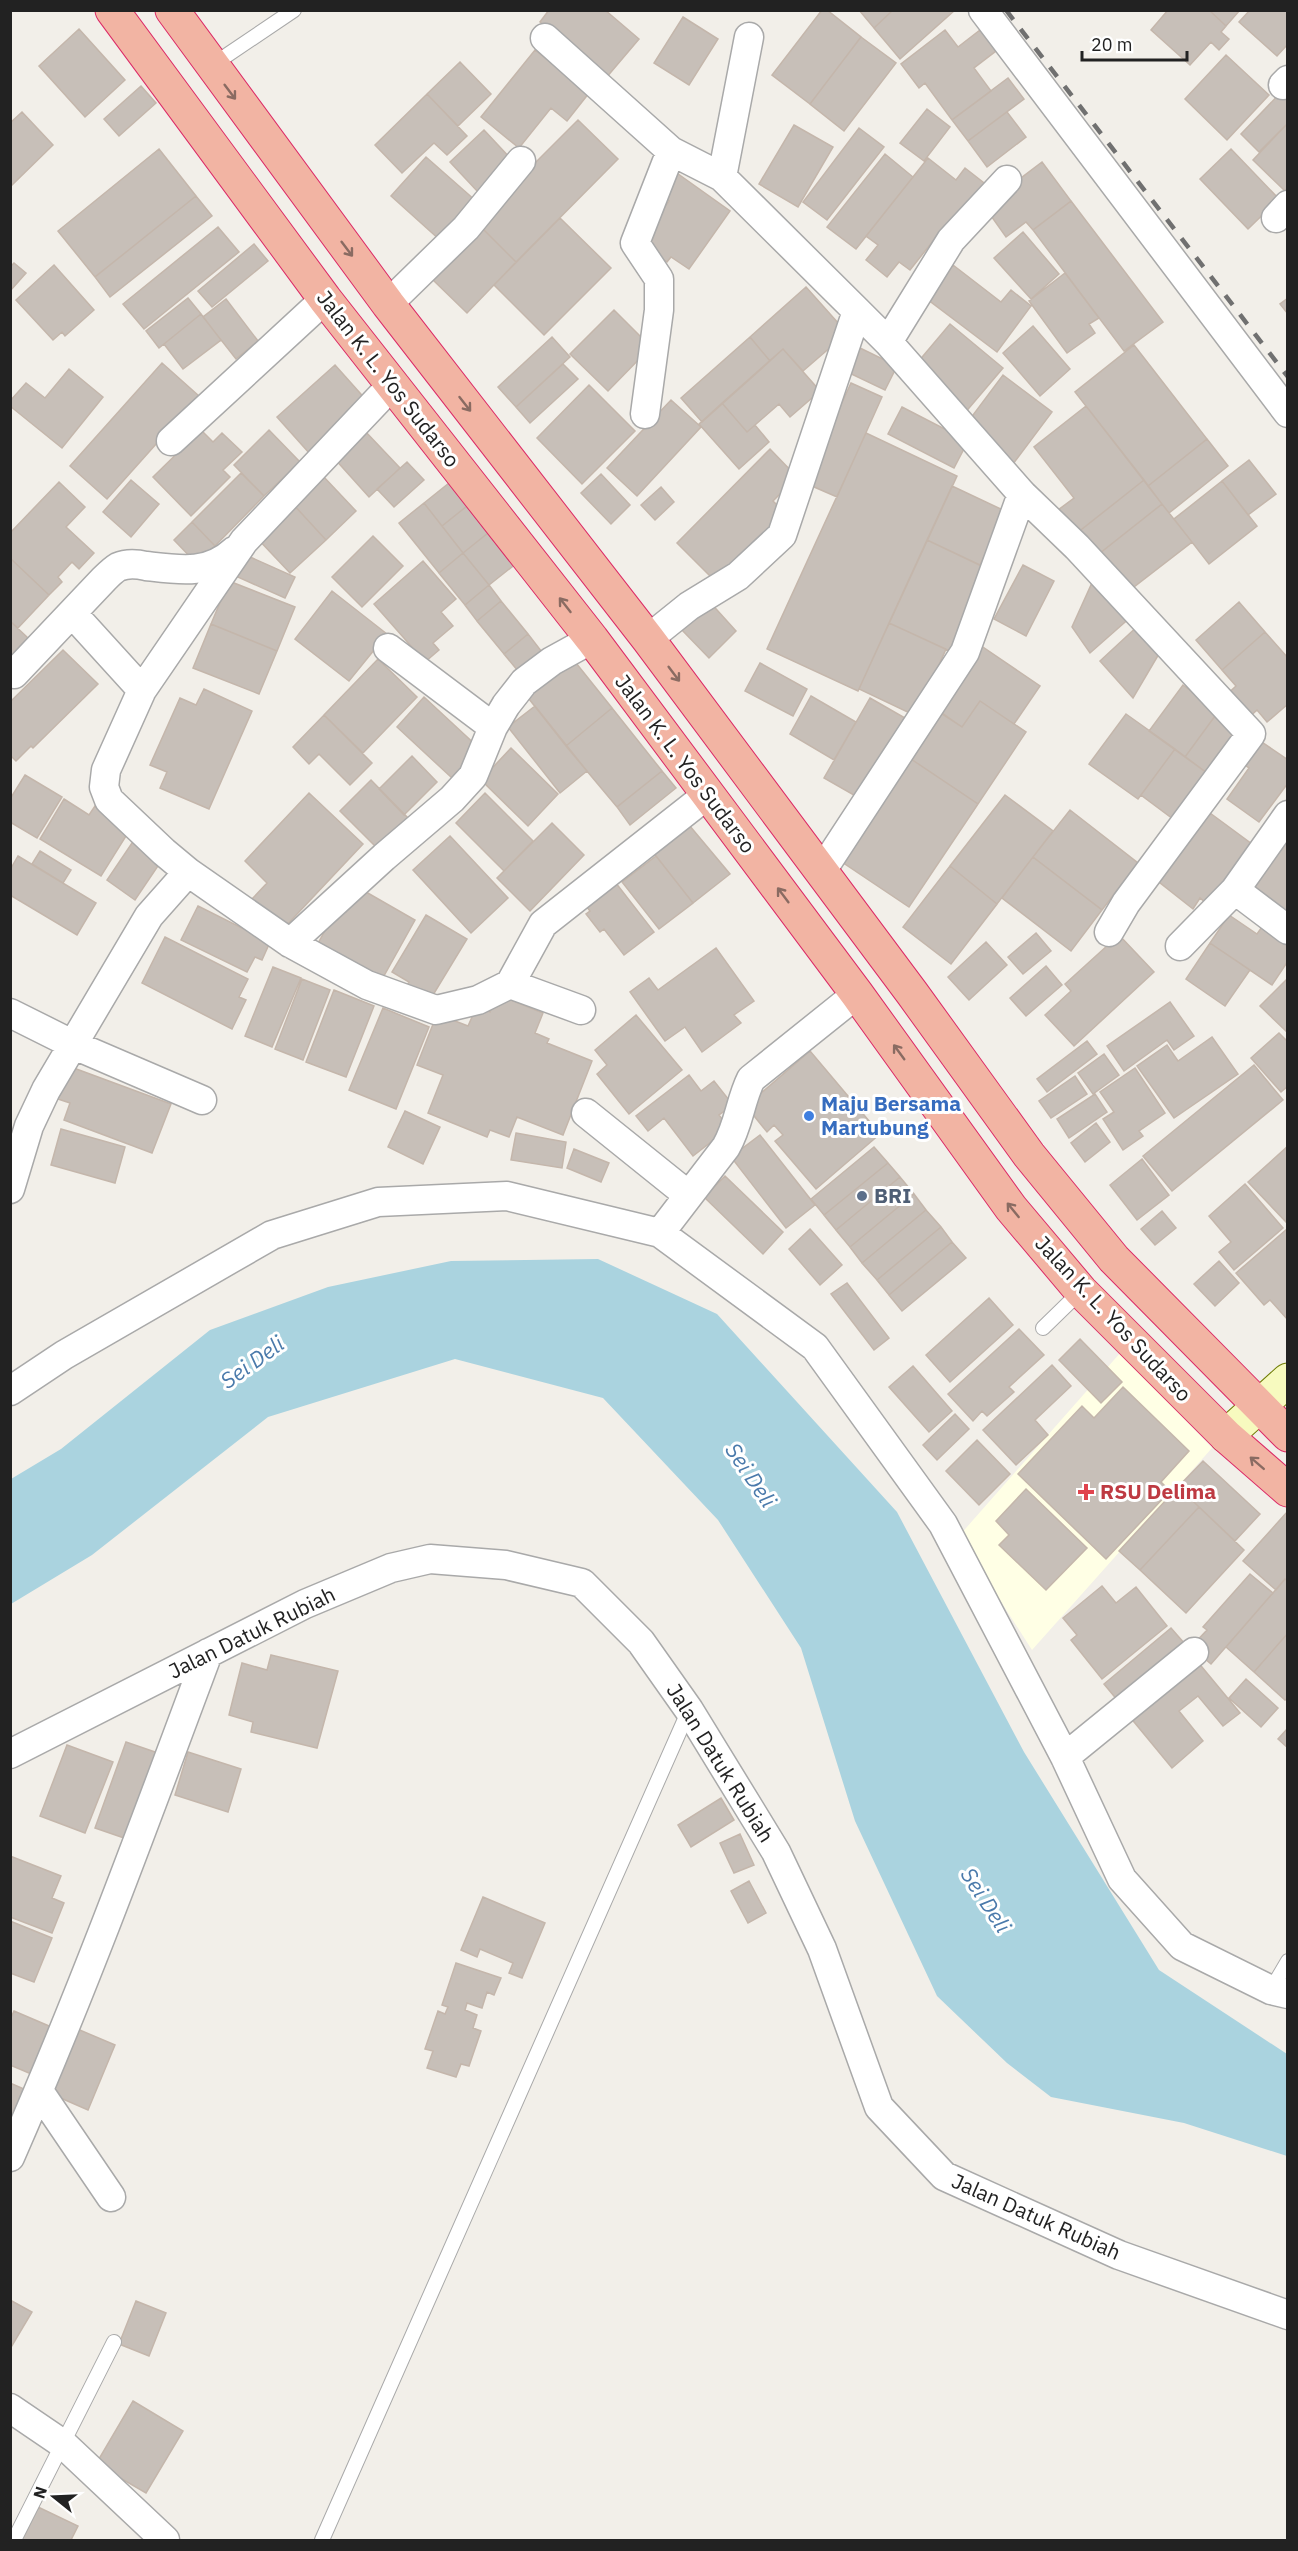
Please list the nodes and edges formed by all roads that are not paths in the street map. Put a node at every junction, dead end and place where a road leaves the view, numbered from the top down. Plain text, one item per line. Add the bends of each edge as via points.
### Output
1 (112, 10) edge
2 (172, 10) edge
3 (294, 10) edge
4 (983, 10) edge
5 (749, 37) dead end
6 (545, 38) dead end
7 (211, 66) junction
8 (671, 151) junction
9 (521, 161) dead end
10 (722, 177) junction
11 (1007, 180) dead end
12 (325, 299) junction
13 (388, 304) junction
14 (857, 311) junction
15 (888, 342) junction
16 (392, 385) junction
17 (1287, 413) edge
18 (645, 414) dead end
19 (171, 441) dead end
20 (1022, 494) junction
21 (244, 541) junction
22 (72, 613) junction
23 (592, 639) junction
24 (648, 639) junction
25 (388, 648) dead end
26 (14, 674) dead end
27 (142, 690) junction
28 (494, 727) junction
29 (707, 795) junction
30 (1287, 815) edge
31 (188, 872) junction
32 (821, 872) junction
33 (1236, 890) junction
34 (1287, 930) edge
35 (1109, 932) dead end
36 (290, 943) junction
37 (1180, 946) dead end
38 (510, 984) junction
39 (912, 993) junction
40 (857, 994) junction
41 (581, 1010) dead end
42 (10, 1013) edge
43 (878, 1022) junction
44 (74, 1045) junction
45 (202, 1100) dead end
46 (586, 1113) dead end
47 (12, 1178) edge
48 (688, 1195) junction
49 (660, 1233) junction
50 (1081, 1291) junction
51 (1043, 1328) dead end
52 (1287, 1380) edge
53 (10, 1390) edge
54 (1258, 1407) junction
55 (1287, 1435) edge
56 (1226, 1436) junction
57 (1287, 1490) edge
58 (1194, 1652) dead end
59 (208, 1653) junction
60 (689, 1710) junction
61 (10, 1754) edge
62 (1065, 1757) junction
63 (1287, 1961) edge
64 (1279, 1992) edge
65 (39, 2091) junction
66 (10, 2157) edge
67 (111, 2198) dead end
68 (1287, 2315) edge
69 (114, 2342) dead end
70 (10, 2408) edge
71 (63, 2444) junction
72 (14, 2541) edge
73 (165, 2541) edge
74 (322, 2541) edge

1 - 12 highway, Jalan K. L. Yos Sudarso
2 - 7 highway, Jalan K. L. Yos Sudarso
3 - 7 lane
4 - 17 street
5 - 10 street
6 - 8 street
7 -> 13 highway, Jalan K. L. Yos Sudarso
8 - 10 street
8 - 18 street via 635,243 658,279 659,310
9 - 13 street via 466,228
10 - 14 street
11 - 15 street via 951,240
12 - 16 highway, Jalan K. L. Yos Sudarso
12 - 19 street
13 -> 24 highway, Jalan K. L. Yos Sudarso
14 - 15 street
14 - 24 street via 782,535 738,576 689,606
15 - 20 street
16 - 21 street
23 -> 16 highway, Jalan K. L. Yos Sudarso
20 - 32 street via 965,652
20 - 35 street via 1077,547 1251,734 1126,903
21 - 22 street via 224,560 200,569 119,567
21 - 27 street
22 - 26 street
22 - 27 street
23 - 28 street via 524,682
23 - 29 highway, Jalan K. L. Yos Sudarso
24 -> 32 highway, Jalan K. L. Yos Sudarso
25 - 28 street
27 - 31 street via 106,770 104,787 109,800
28 - 36 street via 473,776 452,800
29 - 38 street via 543,924
40 -> 29 highway, Jalan K. L. Yos Sudarso
30 - 33 street
31 - 36 street
31 - 44 street via 150,916
32 - 39 highway, Jalan K. L. Yos Sudarso
33 - 34 street
33 - 37 street
36 - 38 street via 367,985 436,1010 477,1000
38 - 41 street
39 - 43 highway
39 - 54 highway, Jalan K. L. Yos Sudarso via 1029,1155 1114,1259
40 - 43 highway, Jalan K. L. Yos Sudarso
40 - 48 street via 752,1079 744,1093 735,1132
42 - 44 street
50 -> 43 highway, Jalan K. L. Yos Sudarso via 1011,1208
44 - 45 street
44 - 47 street via 29,1126
46 - 48 street
48 - 49 street
49 - 53 street via 507,1196 378,1202 272,1235
49 - 62 street via 815,1347 943,1524
50 - 51 lane
50 - 56 highway, Jalan K. L. Yos Sudarso
52 - 54 main road
54 - 55 highway, Jalan K. L. Yos Sudarso
54 - 56 main road
57 -> 56 highway, Jalan K. L. Yos Sudarso
58 - 62 street
59 - 60 street, Jalan Datuk Rubiah via 305,1604 391,1568 430,1559 506,1565 582,1583 641,1642
59 - 61 street, Jalan Datuk Rubiah
59 - 65 street
60 - 68 street, Jalan Datuk Rubiah via 781,1863 822,1949 879,2107 944,2176 1119,2255
60 - 74 lane
62 - 64 street via 1122,1879 1182,1946
63 - 64 lane
65 - 66 street
65 - 67 street
69 - 71 lane
70 - 71 street
71 - 72 lane
71 - 73 street

